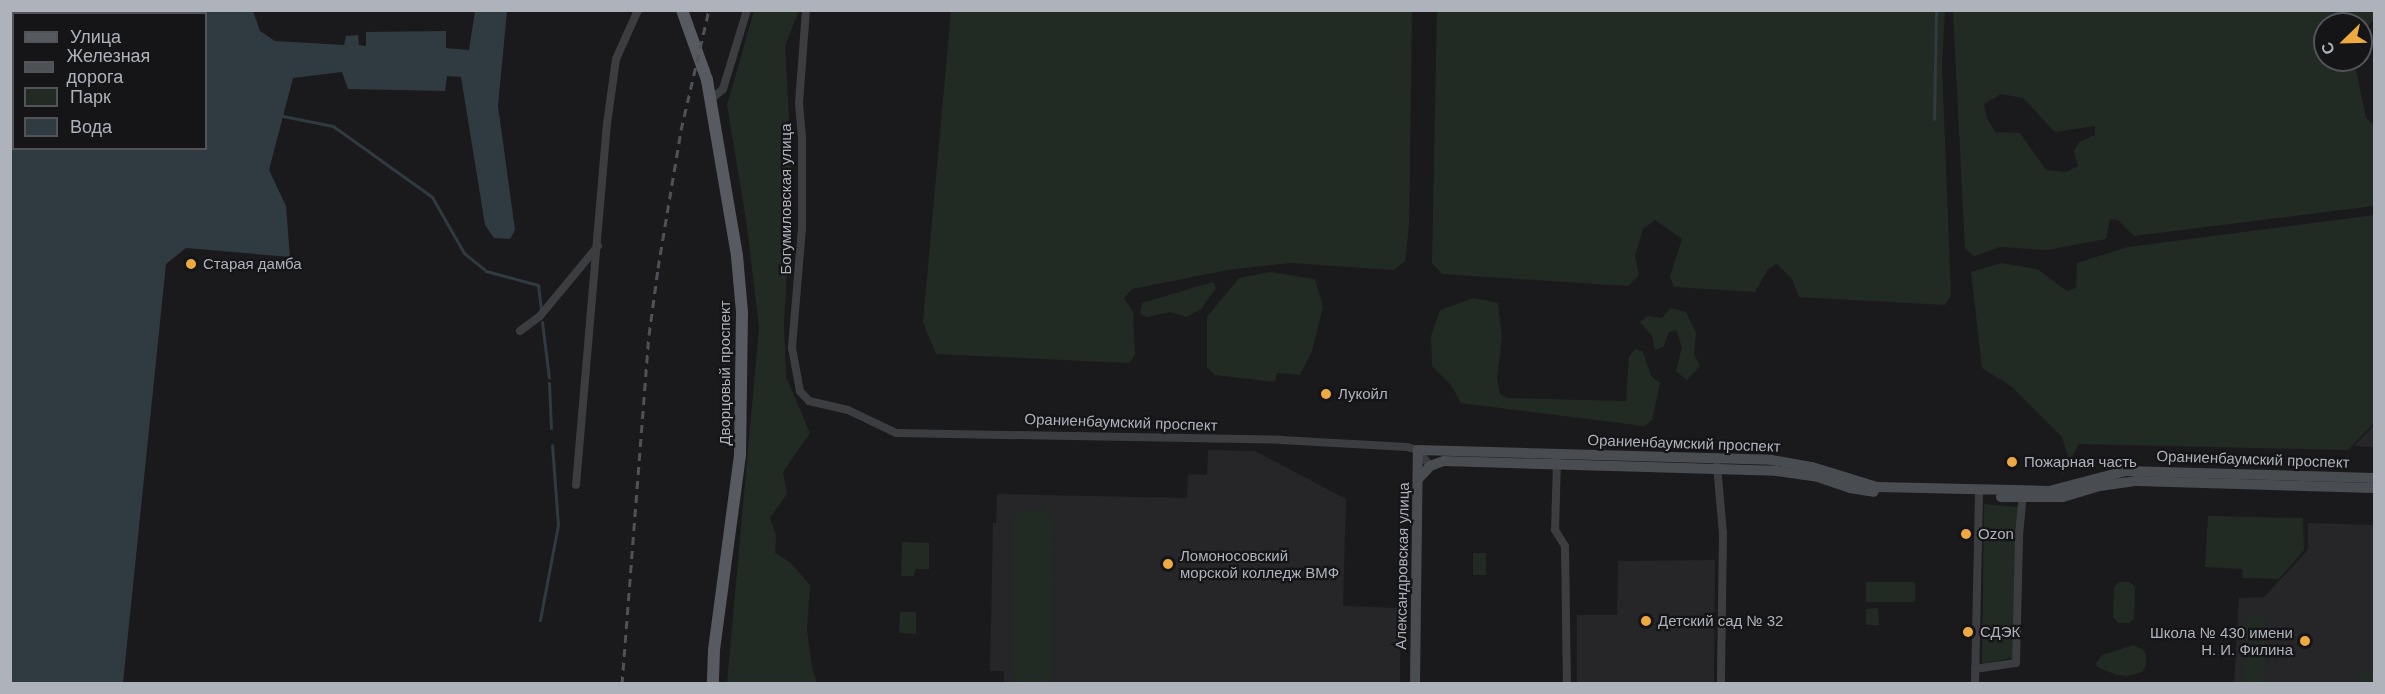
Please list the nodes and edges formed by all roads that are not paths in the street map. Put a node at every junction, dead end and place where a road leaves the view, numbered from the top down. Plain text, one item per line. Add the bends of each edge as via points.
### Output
1 (638, 10) edge
2 (682, 10) edge
3 (747, 10) edge
4 (806, 10) edge
5 (710, 100) junction
6 (599, 244) junction
7 (520, 331) dead end
8 (827, 405) joint
9 (1418, 450) junction
10 (1557, 459) junction
11 (1717, 464) junction
12 (1430, 466) junction
13 (1419, 478) junction
14 (2374, 478) edge
15 (576, 485) dead end
16 (2374, 488) edge
17 (2023, 494) junction
18 (1979, 495) junction
19 (1975, 669) junction
20 (713, 684) edge
21 (1415, 684) edge
22 (1567, 684) edge
23 (1721, 684) edge
24 (1974, 684) edge

1 - 6 street via 616,59 607,124
2 - 5 main road, Дворцовый проспект
3 - 5 street via 723,89
4 - 8 street, Богумиловская улица via 799,93 801,262 792,348 800,391 809,401
5 - 20 main road, Дворцовый проспект via 742,312 740,455
6 - 7 street via 540,316
6 - 15 street
8 - 9 street, Ораниенбаумский проспект via 868,418 896,433 1281,440
9 - 10 main road, Ораниенбаумский проспект
9 - 12 street
9 - 13 main road, Александровская улица
10 - 11 main road, Ораниенбаумский проспект
10 - 12 main road, Ораниенбаумский проспект via 1444,461
10 - 22 street via 1556,530 1565,546
11 - 17 main road, Ораниенбаумский проспект via 1771,460 1877,487
11 - 18 main road, Ораниенбаумский проспект via 1802,474 1865,492
11 - 23 street via 1722,533
12 - 13 main road
13 - 21 main road, Александровская улица
14 - 17 main road, Ораниенбаумский проспект via 2126,471 2064,489
16 - 17 main road, Ораниенбаумский проспект via 2137,480 2063,496
17 - 18 main road, Ораниенбаумский проспект
17 - 19 street via 2016,663
18 - 19 street
19 - 24 street

